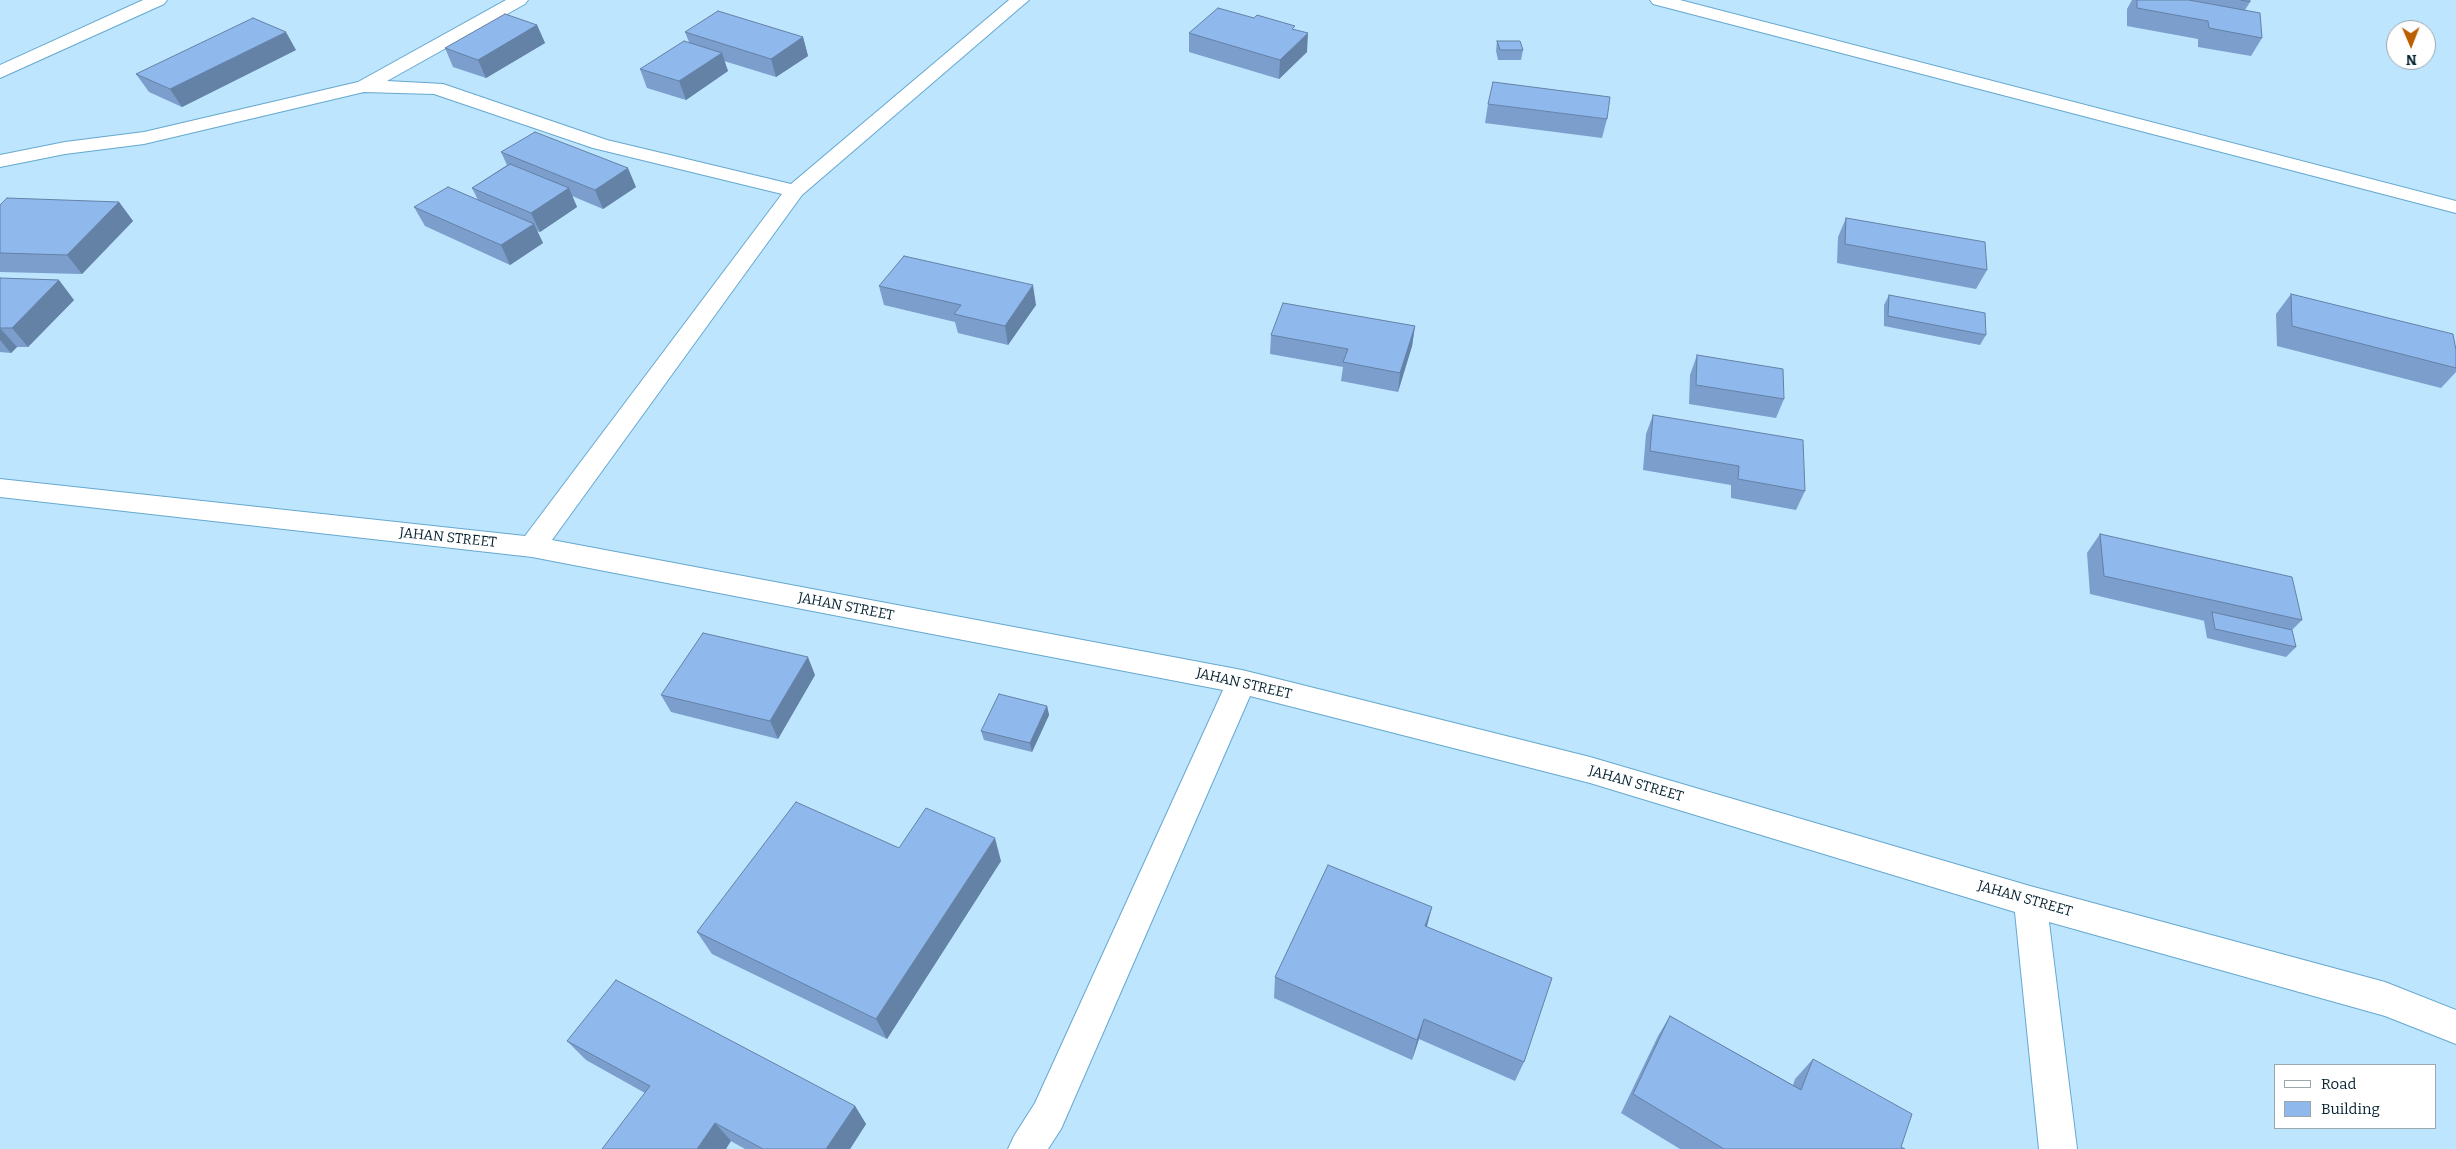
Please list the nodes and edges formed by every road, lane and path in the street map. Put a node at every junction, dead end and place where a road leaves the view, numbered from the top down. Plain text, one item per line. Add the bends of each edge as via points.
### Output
1 (158, 0) edge
2 (519, 0) edge
3 (1020, 0) edge
4 (1659, 0) edge
5 (0, 72) edge
6 (364, 86) junction
7 (0, 161) edge
8 (795, 191) junction
9 (2456, 207) edge
10 (0, 488) edge
11 (532, 547) junction
12 (1242, 682) junction
13 (2030, 901) junction
14 (2456, 1027) edge
15 (1027, 1149) edge
16 (2058, 1149) edge

1 - 5 street
2 - 6 street
3 - 8 street
4 - 9 street
6 - 7 street via 144,138 65,148
6 - 8 street via 436,88 600,144
8 - 11 street
10 - 11 street, JAHAN STREET
11 - 12 street, JAHAN STREET
12 - 13 street, JAHAN STREET via 1590,770
12 - 15 street via 1048,1116
13 - 14 street, JAHAN STREET via 2385,999
13 - 16 street

